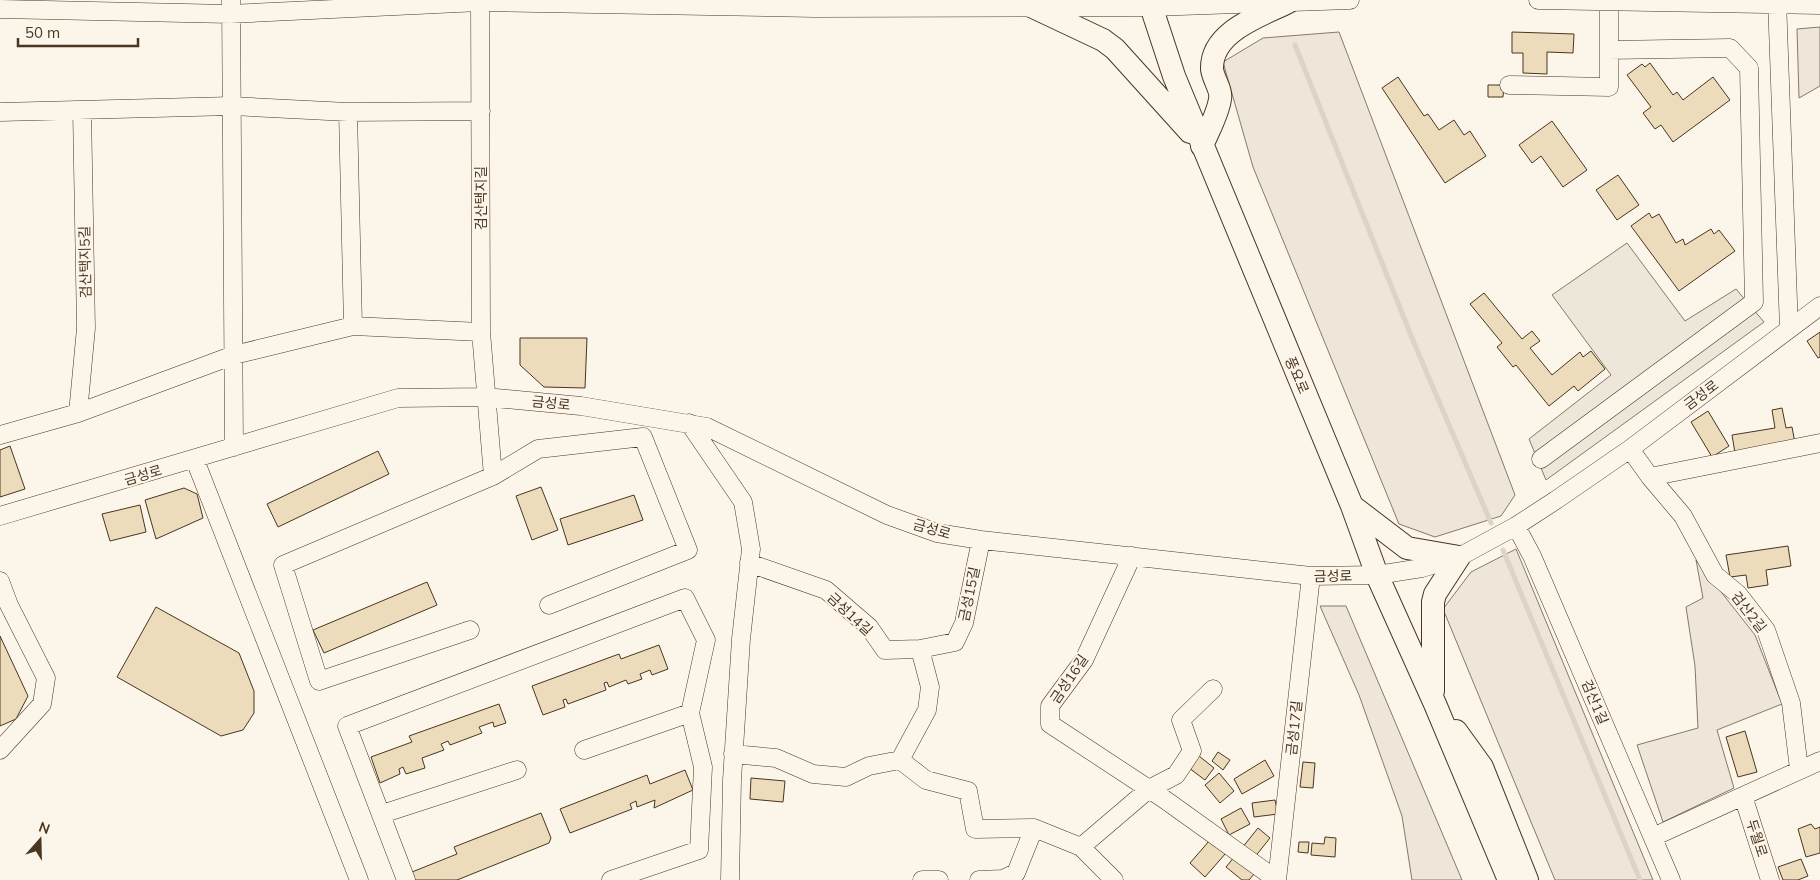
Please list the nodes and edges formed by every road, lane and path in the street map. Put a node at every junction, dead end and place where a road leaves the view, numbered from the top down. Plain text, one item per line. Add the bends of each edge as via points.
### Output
1 (1350, 0) edge
2 (1538, 0) edge
3 (480, 1) edge
4 (1286, 1) edge
5 (1609, 2) junction
6 (1777, 2) edge
7 (1035, 3) edge
8 (814, 4) edge
9 (1151, 4) edge
10 (1820, 5) edge
11 (231, 7) edge
12 (0, 9) edge
13 (1609, 50) junction
14 (1509, 85) dead end
15 (232, 106) junction
16 (82, 110) junction
17 (481, 110) junction
18 (0, 112) edge
19 (348, 112) junction
20 (1202, 146) junction
21 (1820, 306) edge
22 (353, 326) junction
23 (1789, 329) junction
24 (481, 332) junction
25 (234, 355) junction
26 (486, 396) junction
27 (78, 414) junction
28 (688, 423) junction
29 (0, 435) edge
30 (1820, 443) edge
31 (234, 447) junction
32 (1630, 449) junction
33 (1541, 459) dead end
34 (194, 460) junction
35 (493, 476) junction
36 (1650, 477) junction
37 (1352, 506) junction
38 (0, 516) edge
39 (1516, 526) junction
40 (981, 540) junction
41 (1132, 556) junction
42 (1459, 557) junction
43 (749, 563) junction
44 (1377, 575) junction
45 (1312, 576) junction
46 (0, 581) edge
47 (549, 605) dead end
48 (470, 630) dead end
49 (920, 649) junction
50 (1213, 690) dead end
51 (1434, 701) junction
52 (690, 713) junction
53 (0, 750) edge
54 (584, 750) dead end
55 (734, 754) junction
56 (900, 760) junction
57 (1820, 761) edge
58 (1799, 769) junction
59 (517, 770) dead end
60 (1148, 789) junction
61 (1743, 796) junction
62 (382, 814) junction
63 (1034, 828) junction
64 (1653, 837) junction
65 (1081, 847) junction
66 (359, 880) edge
67 (406, 880) edge
68 (611, 880) edge
69 (730, 880) edge
70 (922, 880) edge
71 (939, 880) edge
72 (979, 880) edge
73 (1114, 880) edge
74 (1277, 880) edge
75 (1492, 880) edge
76 (1509, 880) edge
77 (1527, 880) edge
78 (1671, 880) edge
79 (1770, 880) edge

1 - 4 street
2 - 5 street
3 - 8 street
3 - 11 street
3 - 17 street, 검산택지길
4 - 9 street
4 - 20 main road via 1232,30 1220,43 1212,70 1221,98
5 - 6 street
5 - 13 street
6 - 10 street
6 - 23 street
7 - 8 street
7 - 9 street
7 - 20 main road via 1115,49
9 - 20 main road, 풍요로 via 1174,76
11 - 12 street
11 - 15 street
13 - 14 street via 1609,87
13 - 33 street via 1730,48 1748,68 1754,302
15 - 16 street
15 - 19 street
15 - 25 street
16 - 18 street
16 - 27 street, 검산택지5길 via 86,328
17 - 19 street
17 - 24 street, 검산택지길
19 - 22 street
20 - 37 main road, 풍요로
21 - 23 street, 금성로
22 - 24 street
22 - 25 street
23 - 32 street, 금성로
24 - 26 street, 검산택지길
25 - 27 street
25 - 31 street
26 - 28 street, 금성로 via 581,406
26 - 31 street, 금성로 via 398,398
26 - 35 street, 검산택지길
27 - 29 street
28 - 40 street, 금성로 via 707,427 759,451 887,515 937,533
28 - 43 street via 743,502
30 - 36 street
31 - 34 street, 금성로
32 - 36 street, 검산2길
32 - 39 street, 금성로
34 - 38 street, 금성로
34 - 66 street
35 - 47 street via 538,449 643,437 688,550
35 - 48 street via 283,565 319,681
36 - 58 street, 검산2길 via 1684,516 1715,575 1738,594 1766,630 1792,703
37 - 42 main road via 1407,548
37 - 44 main road, 풍요로
39 - 42 street, 금성로
39 - 64 street, 검산1길
40 - 41 street, 금성로
40 - 49 street, 금성15길 via 964,623 954,642
41 - 45 street, 금성로
41 - 60 street, 금성16길 via 1084,660 1050,706 1050,724
42 - 44 street, 금성로 via 1422,568
42 - 51 main road via 1433,602
43 - 49 street, 금성14길 via 826,590 869,628 884,650
43 - 55 street
44 - 45 street, 금성로
44 - 51 main road, 풍요로
45 - 74 street, 금성17길
46 - 53 street via 46,678 42,704
49 - 56 street via 930,687 926,710
50 - 60 street via 1181,720 1192,751 1187,759 1176,775
51 - 75 main road via 1453,785
51 - 76 main road, 풍요로
51 - 77 main road via 1482,766
52 - 54 street
52 - 62 street via 706,640 685,598 347,726
52 - 68 street via 703,767 699,850
55 - 56 street via 776,758 813,774 846,777 869,766
55 - 69 street
56 - 63 street via 926,780 968,791 974,829
57 - 58 street
58 - 61 street
59 - 62 street
60 - 65 street
60 - 74 street, 금성16길
61 - 64 street
61 - 79 street, 두월로
62 - 67 street
63 - 65 street
63 - 72 street via 1016,873 1003,879
64 - 78 street, 검산1길
65 - 73 street
70 - 71 street

